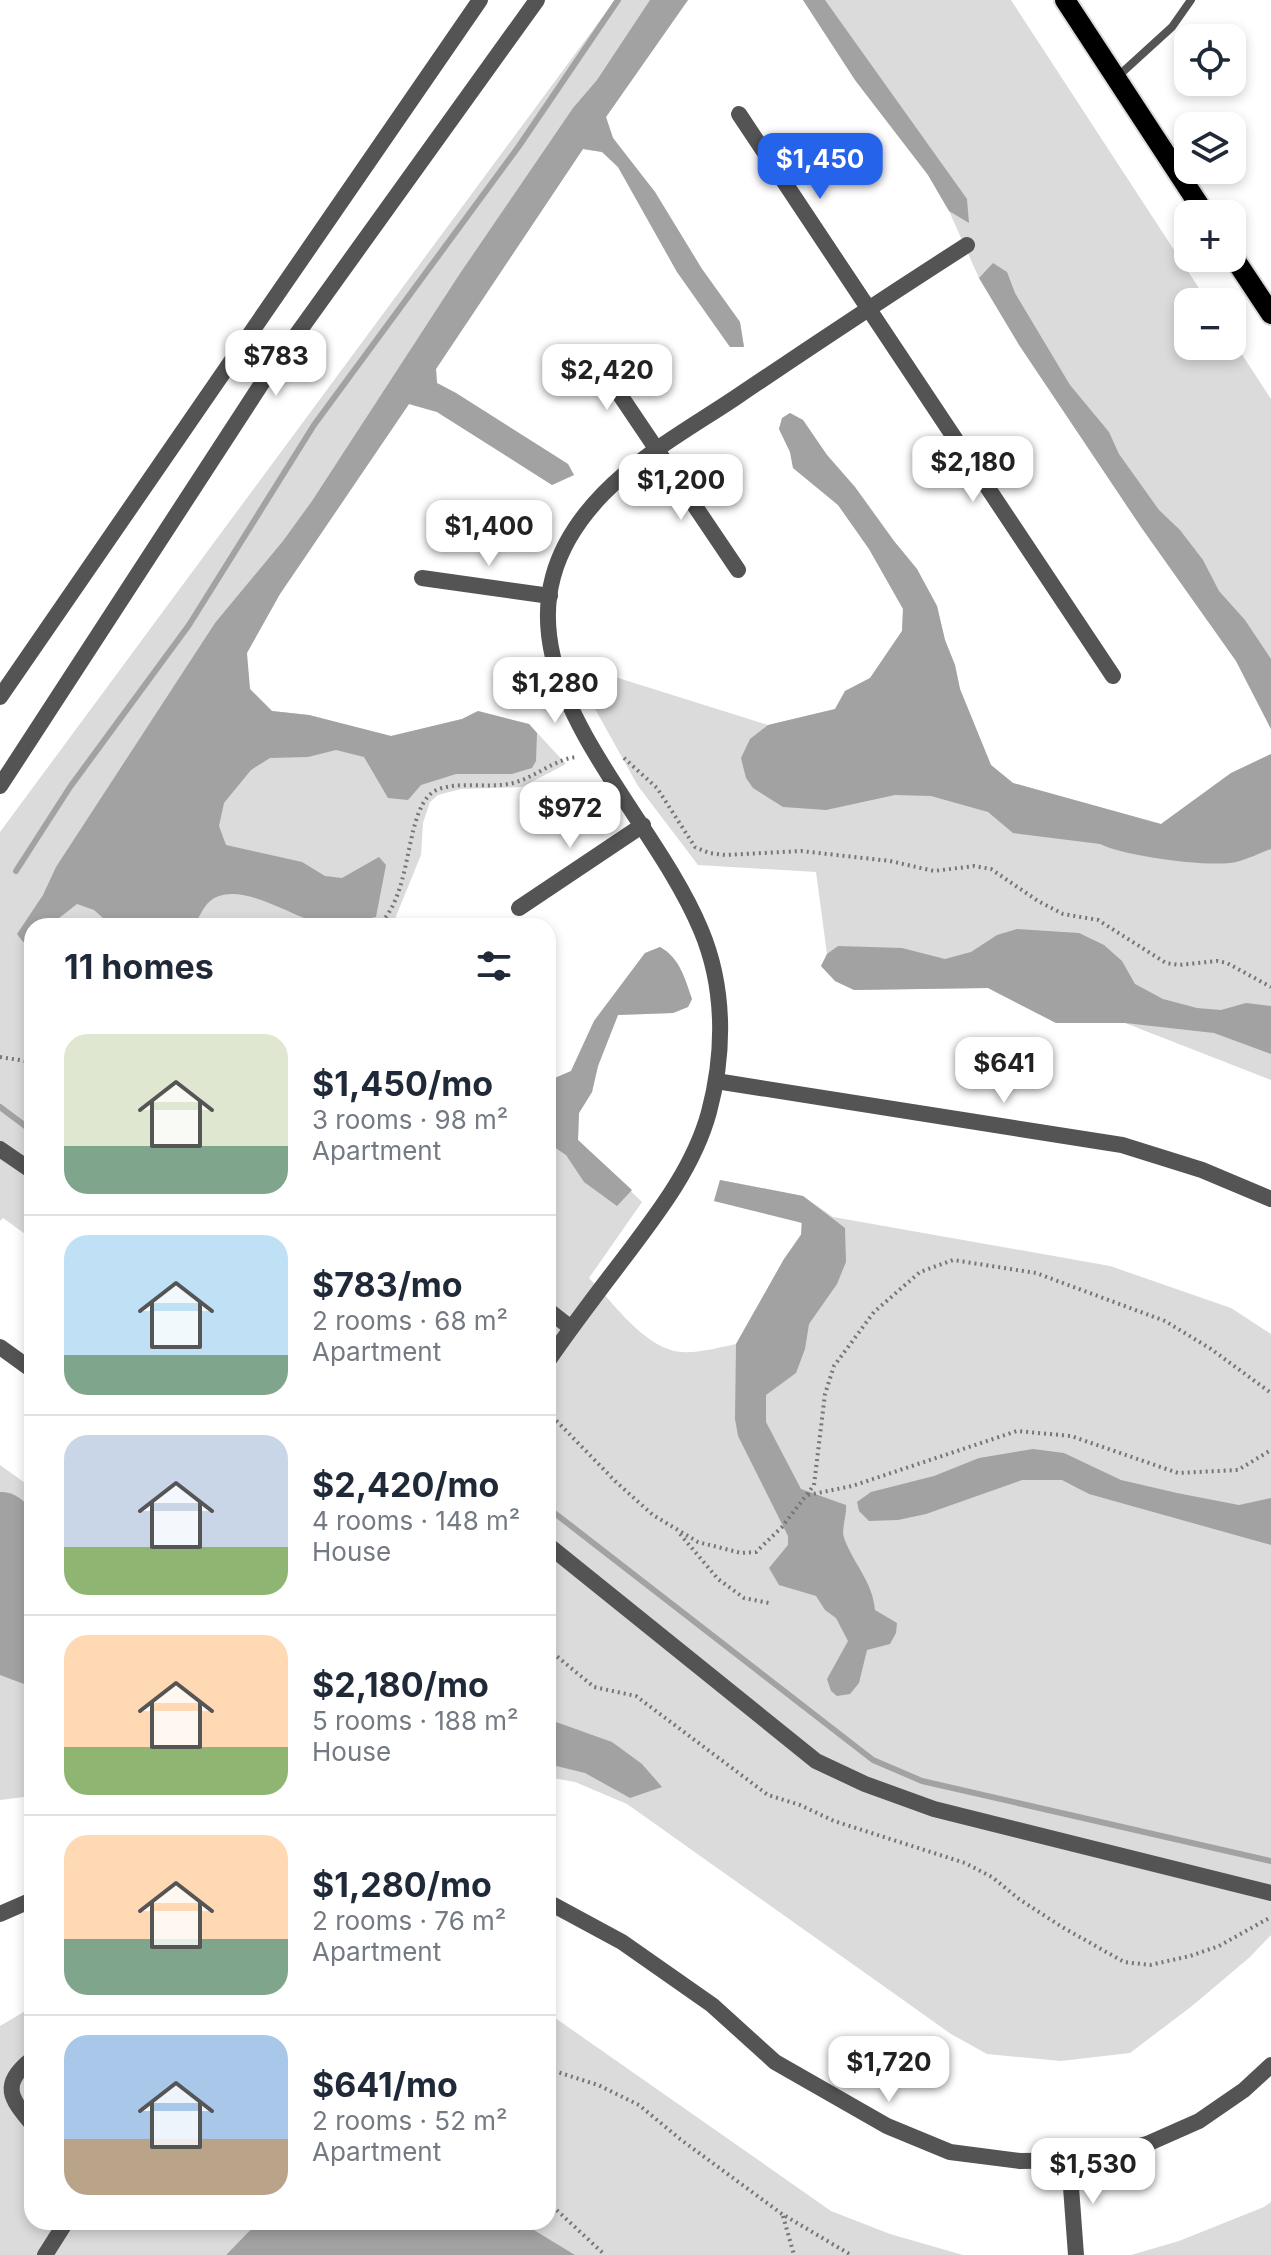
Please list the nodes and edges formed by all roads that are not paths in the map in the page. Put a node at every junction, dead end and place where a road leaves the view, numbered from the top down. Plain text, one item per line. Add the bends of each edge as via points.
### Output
1 (480, 0) edge
2 (537, 0) edge
3 (1065, 0) edge
4 (1191, 0) edge
5 (1116, 78) junction
6 (739, 114) dead end
7 (1196, 200) edge
8 (967, 245) dead end
9 (1243, 272) edge
10 (867, 309) junction
11 (1271, 314) edge
12 (591, 352) dead end
13 (656, 451) junction
14 (738, 570) dead end
15 (422, 578) dead end
16 (550, 596) junction
17 (1113, 676) dead end
18 (0, 697) edge
19 (0, 786) edge
20 (643, 825) junction
21 (519, 908) dead end
22 (716, 1081) junction
23 (0, 1149) edge
24 (24, 1166) edge
25 (1271, 1199) edge
26 (556, 1316) edge
27 (571, 1328) junction
28 (0, 1347) edge
29 (556, 1350) edge
30 (24, 1364) edge
31 (556, 1551) edge
32 (1271, 1893) edge
33 (24, 1904) edge
34 (556, 1906) edge
35 (0, 1914) edge
36 (24, 2065) edge
37 (1271, 2065) edge
38 (24, 2115) edge
39 (1069, 2160) junction
40 (61, 2230) edge
41 (45, 2255) edge
42 (1076, 2255) edge

1 - 18 street
2 - 19 street via 264,380
3 - 5 main road
4 - 5 lane via 1172,27
5 - 7 main road
6 - 10 street
8 - 10 street
9 - 11 main road
10 - 13 street
10 - 17 street
12 - 13 street
13 - 14 street
13 - 16 street via 611,486 576,528 556,567
15 - 16 street
16 - 20 street via 550,649 562,692
20 - 21 street
20 - 22 street via 703,933 719,1000
22 - 25 street via 1122,1145
22 - 27 street via 696,1149 667,1201
23 - 24 street
26 - 27 street
27 - 29 street
28 - 30 street
31 - 32 street via 816,1761 934,1809
33 - 35 street
34 - 39 street via 622,1942 712,2005 775,2062 887,2126 950,2152 1020,2161
36 - 38 street via 12,2080 12,2092 13,2103
37 - 39 street via 1199,2121 1147,2144 1090,2160
39 - 42 street
40 - 41 street

